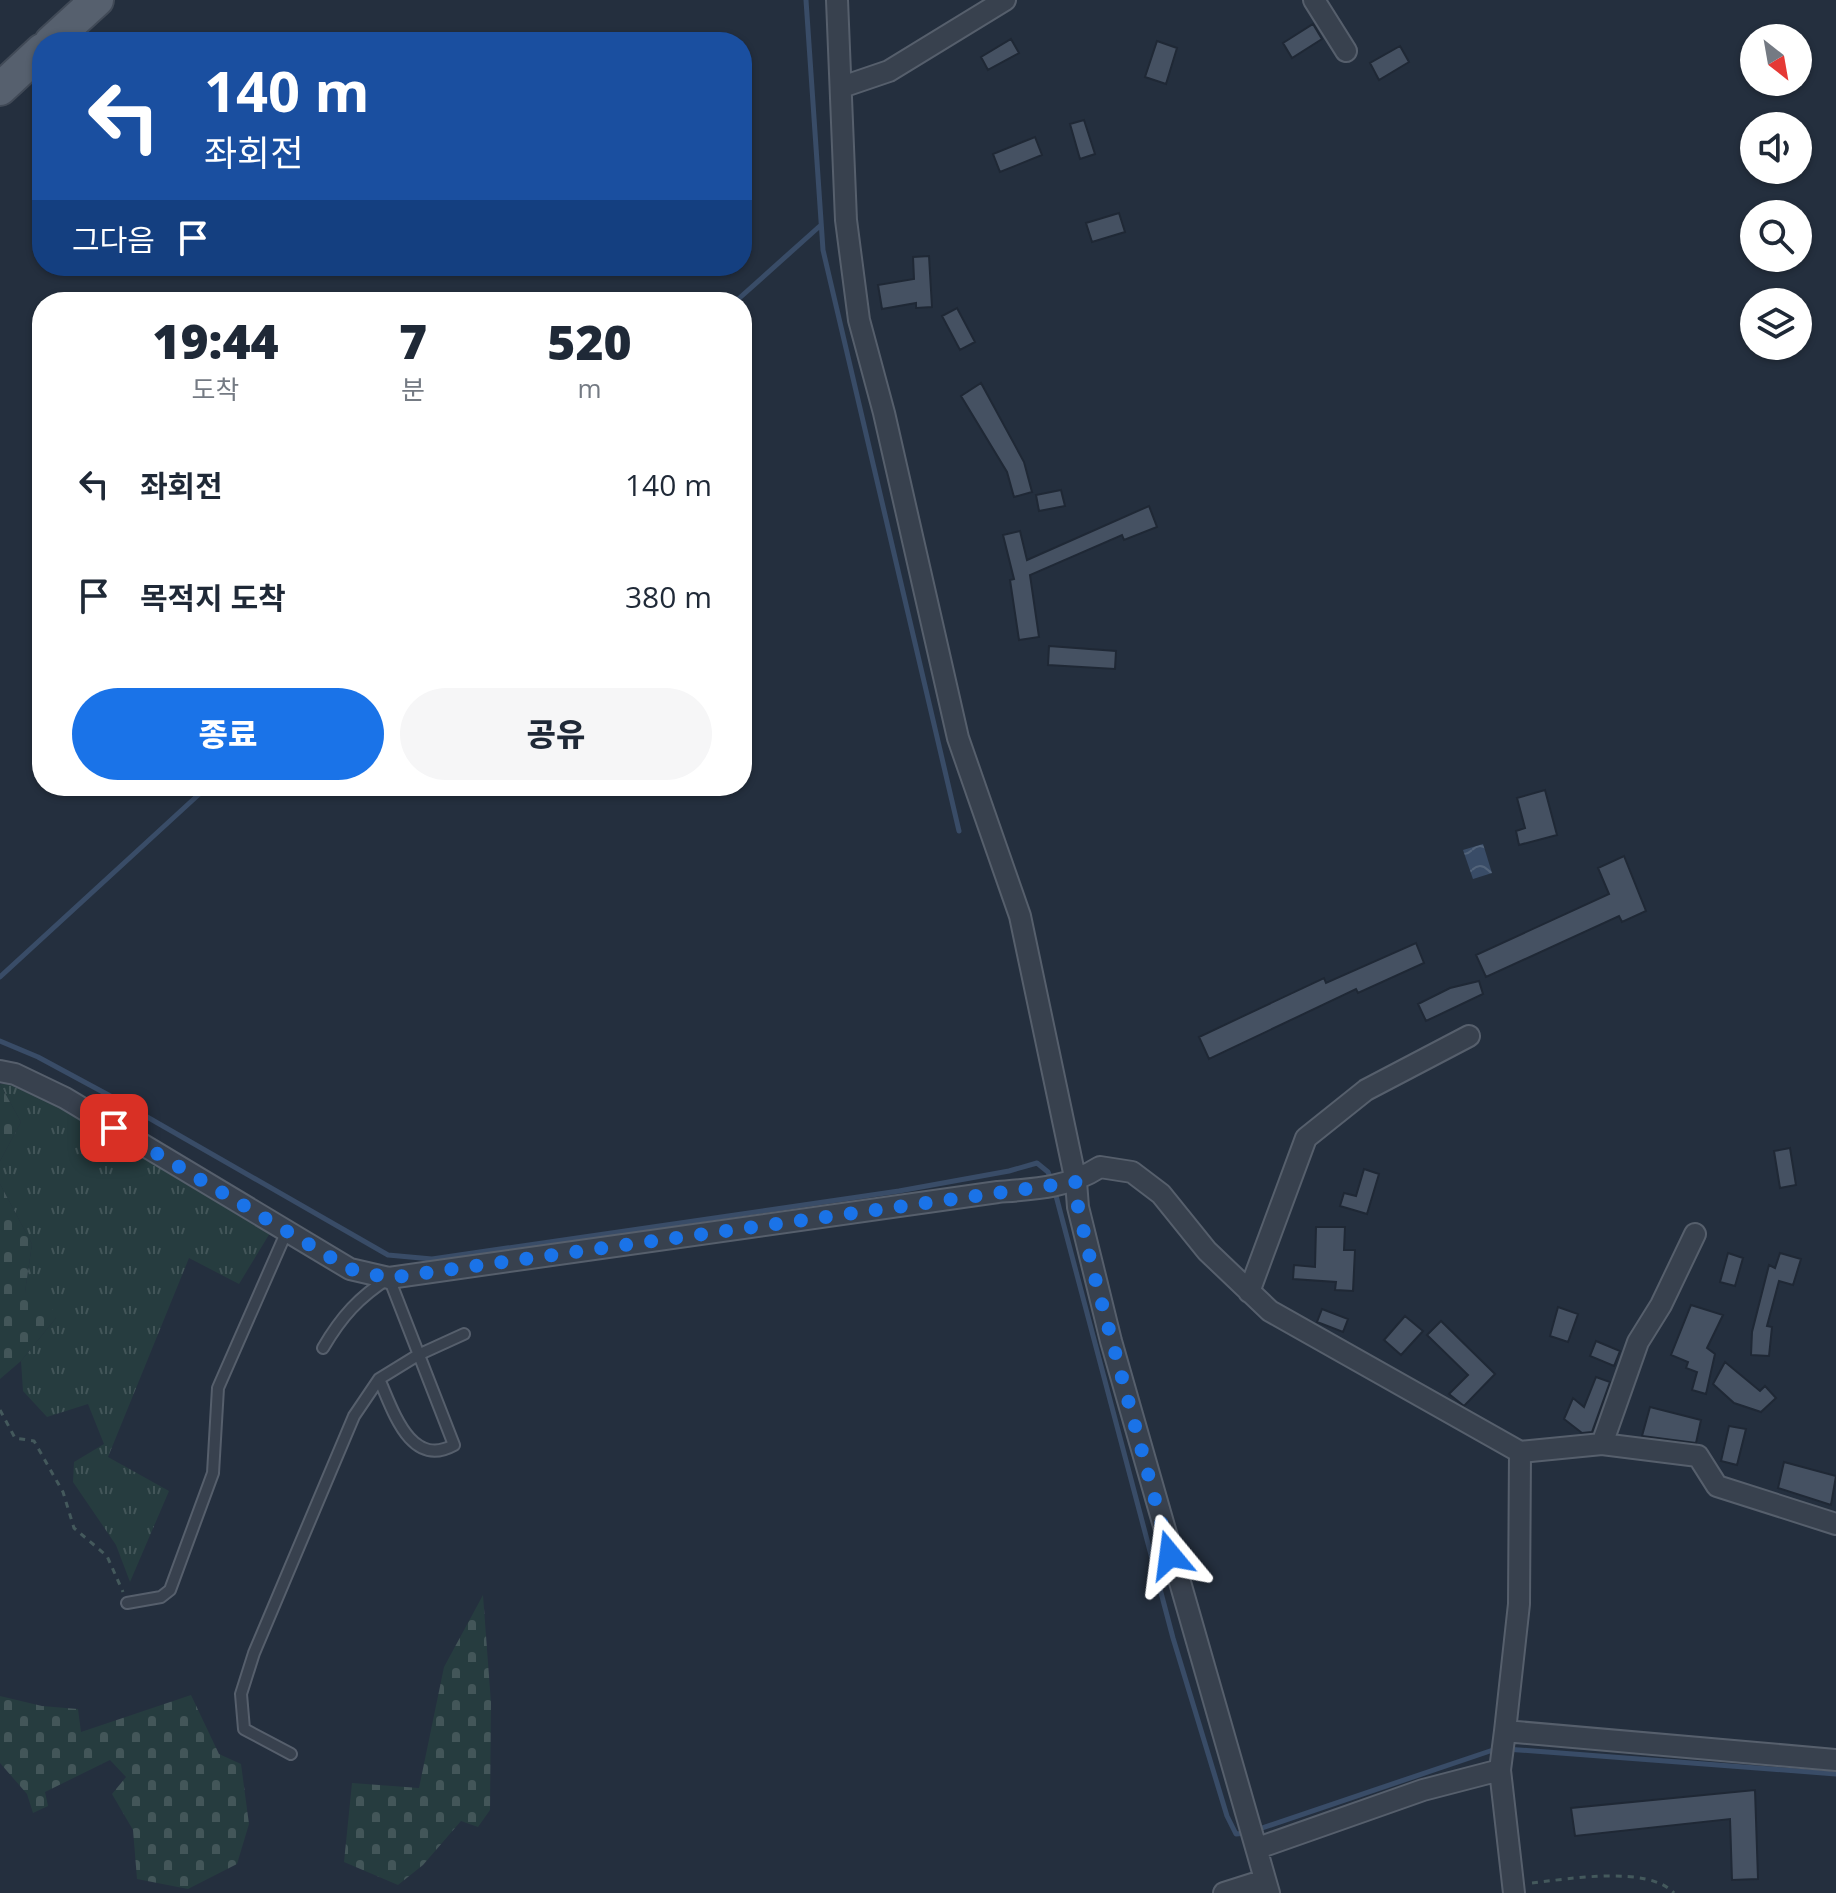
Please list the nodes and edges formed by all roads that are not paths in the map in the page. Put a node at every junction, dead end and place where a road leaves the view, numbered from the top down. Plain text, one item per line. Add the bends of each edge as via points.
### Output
1 (97, 0) edge
2 (837, 0) edge
3 (1005, 0) edge
4 (1314, 0) edge
5 (62, 32) edge
6 (1346, 51) dead end
7 (32, 59) edge
8 (842, 87) junction
9 (0, 89) edge
10 (1469, 1036) dead end
11 (0, 1071) edge
12 (1060, 1185) junction
13 (286, 1233) junction
14 (1695, 1234) dead end
15 (389, 1278) junction
16 (1249, 1292) junction
17 (464, 1334) dead end
18 (323, 1348) dead end
19 (418, 1355) junction
20 (379, 1379) junction
21 (1602, 1444) junction
22 (1520, 1452) junction
23 (1836, 1524) edge
24 (127, 1603) road end
25 (1502, 1750) junction
26 (291, 1754) dead end
27 (1836, 1760) edge
28 (1254, 1837) junction
29 (1267, 1886) edge
30 (1513, 1889) edge
31 (1224, 1893) edge

1 - 5 main road
2 - 8 street
3 - 8 street via 889,71
4 - 6 street
7 - 9 main road
8 - 12 street via 846,220 859,320 958,738 1020,916
10 - 16 street via 1366,1090 1306,1138
11 - 13 street via 65,1098
12 - 15 street
12 - 16 street via 1100,1167 1132,1172 1161,1194
12 - 28 street via 1078,1207 1111,1341
13 - 15 street via 350,1269
13 - 24 lane via 218,1388 213,1473 170,1590 161,1597
14 - 21 street via 1638,1342
15 - 18 lane via 363,1294
15 - 19 lane
16 - 22 street via 1270,1311
17 - 19 lane
19 - 20 lane
19 - 20 lane via 454,1445 442,1452 422,1449 407,1439
20 - 26 lane via 354,1416 241,1694 244,1729
21 - 22 street
21 - 23 street via 1698,1456 1717,1486
22 - 25 street via 1519,1604
25 - 27 street
25 - 28 street via 1423,1790
25 - 30 street
28 - 29 street
29 - 31 street

